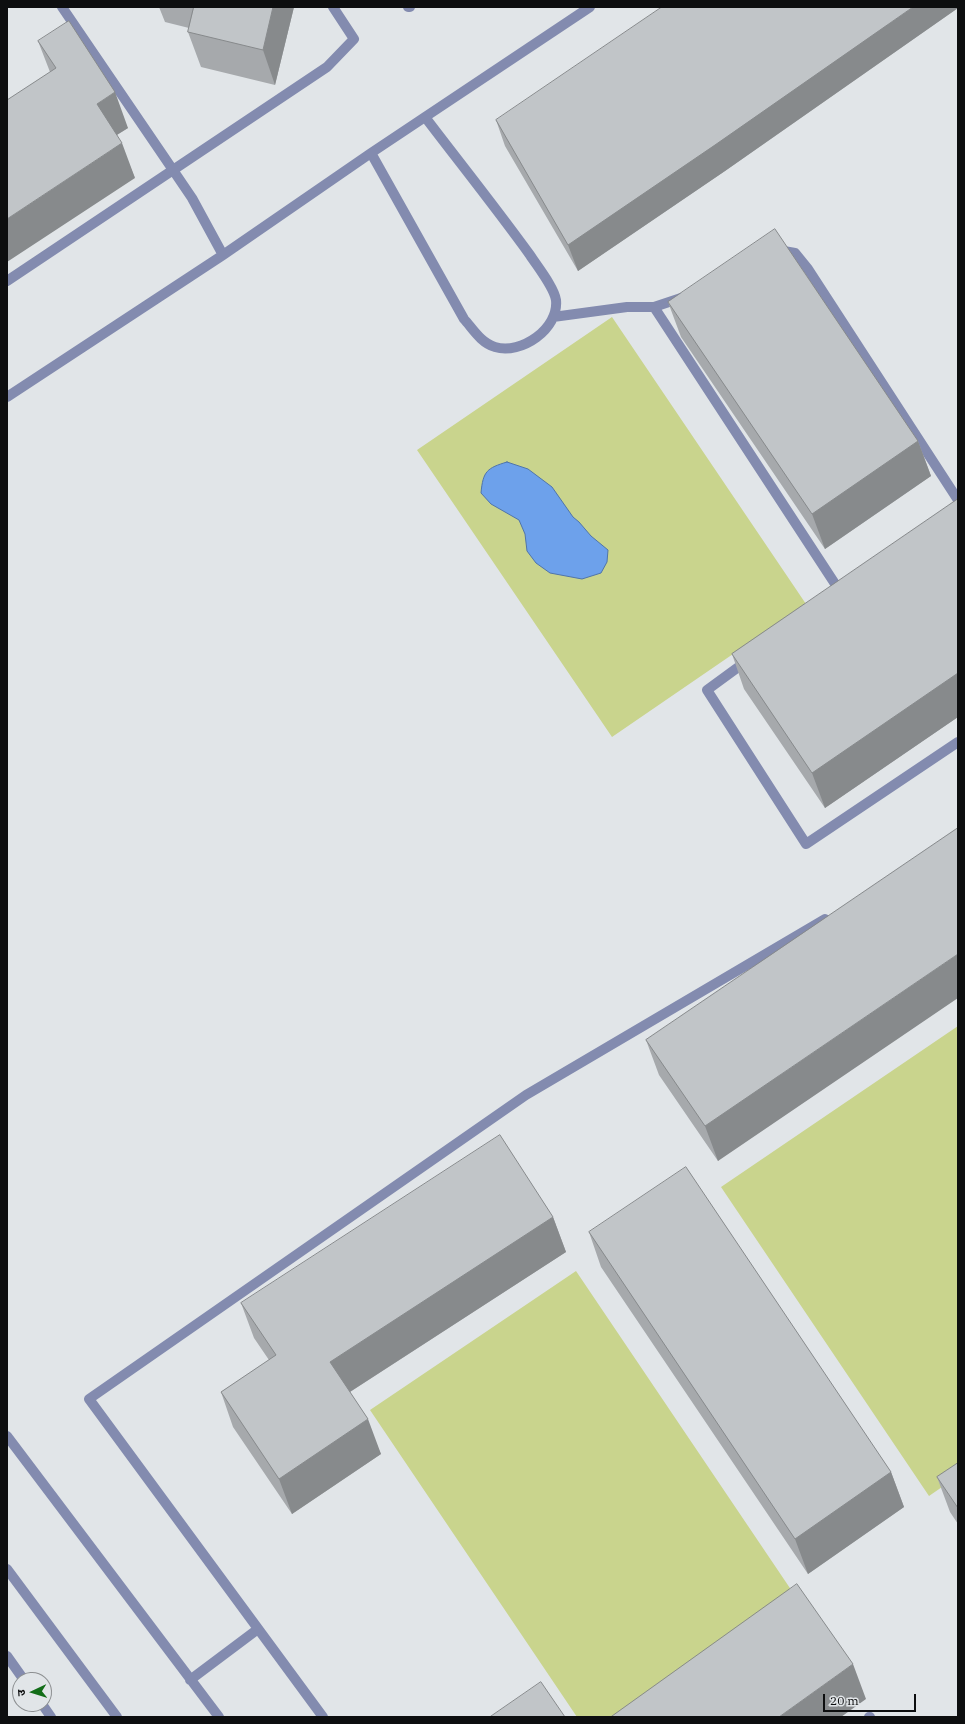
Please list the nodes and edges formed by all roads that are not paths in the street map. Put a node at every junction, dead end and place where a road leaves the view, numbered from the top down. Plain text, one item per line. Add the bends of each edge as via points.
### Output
1 (62, 7) edge
2 (333, 7) edge
3 (590, 7) edge
4 (425, 117) junction
5 (371, 153) junction
6 (173, 170) junction
7 (769, 251) edge
8 (223, 255) junction
9 (7, 281) edge
10 (690, 292) edge
11 (654, 307) junction
12 (553, 317) junction
13 (7, 397) edge
14 (958, 500) edge
15 (841, 593) edge
16 (758, 653) edge
17 (958, 742) edge
18 (835, 914) edge
19 (7, 1436) edge
20 (7, 1569) edge
21 (258, 1629) junction
22 (7, 1656) edge
23 (18, 1672) edge
24 (190, 1680) junction
25 (117, 1717) edge
26 (218, 1717) edge
27 (323, 1717) edge

1 - 6 street
2 - 6 street via 354,39 327,67
3 - 4 street
4 - 5 street
4 - 12 street via 546,278 556,300
5 - 8 street
5 - 12 street via 464,319 480,339 494,347 509,350 527,343 544,331
6 - 8 street via 192,198
6 - 9 street
7 - 14 street via 776,249 795,253 808,269
8 - 13 street
10 - 11 street via 677,300
11 - 12 street via 627,307
11 - 15 street
16 - 17 street via 707,690 806,844
18 - 21 street via 526,1094 89,1398
19 - 24 street
20 - 25 street
21 - 24 street
21 - 27 street
22 - 23 street
24 - 26 street

